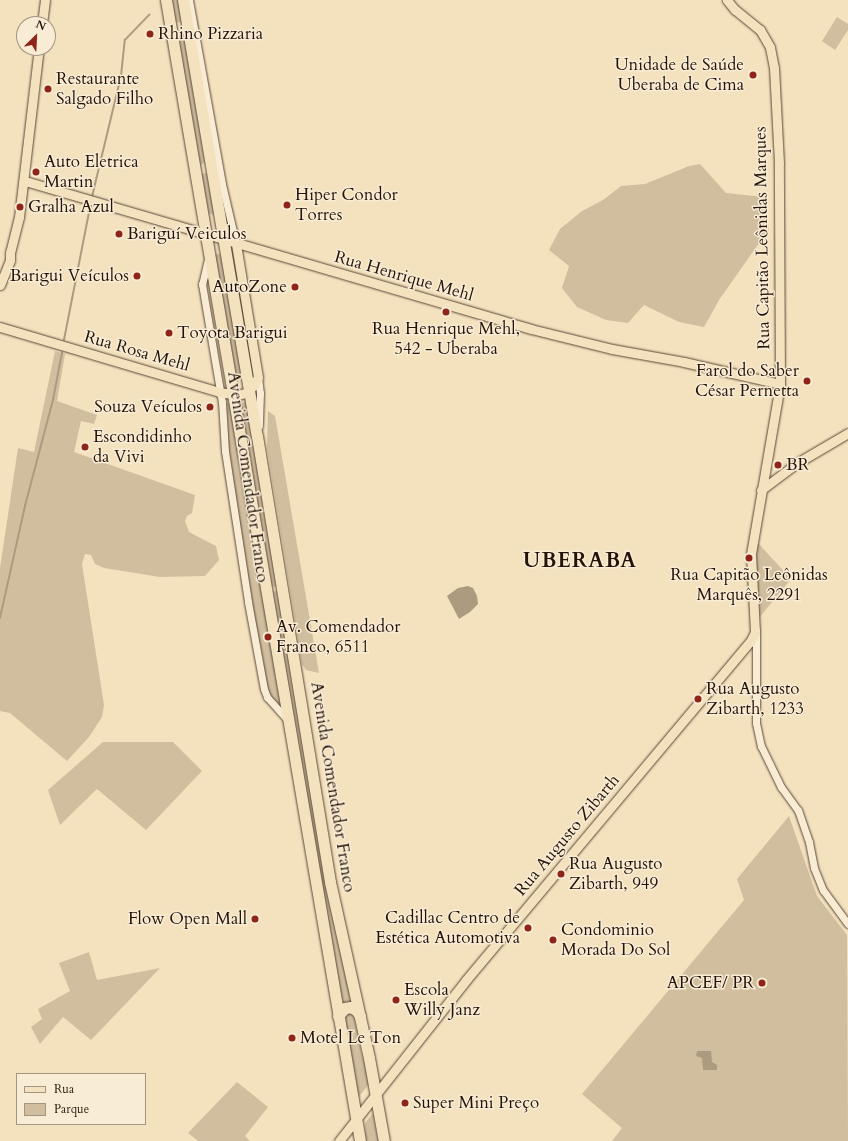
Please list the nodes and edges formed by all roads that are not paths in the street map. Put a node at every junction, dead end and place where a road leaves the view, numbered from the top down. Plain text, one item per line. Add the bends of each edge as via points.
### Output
1 (46, 0) edge
2 (183, 0) edge
3 (189, 0) edge
4 (727, 0) edge
5 (166, 1) edge
6 (43, 16) edge
7 (188, 30) junction
8 (172, 32) junction
9 (38, 56) edge
10 (194, 164) junction
11 (211, 165) junction
12 (24, 181) junction
13 (206, 235) junction
14 (224, 240) junction
15 (236, 244) junction
16 (10, 253) junction
17 (209, 254) junction
18 (0, 272) edge
19 (0, 285) edge
20 (0, 327) edge
21 (258, 377) junction
22 (780, 384) junction
23 (249, 391) junction
24 (219, 392) junction
25 (233, 395) junction
26 (848, 433) edge
27 (257, 436) junction
28 (764, 474) junction
29 (779, 476) junction
30 (761, 490) junction
31 (758, 513) junction
32 (265, 586) junction
33 (282, 587) junction
34 (756, 624) junction
35 (288, 720) junction
36 (848, 924) edge
37 (338, 1016) junction
38 (360, 1016) junction
39 (376, 1094) junction
40 (356, 1121) junction
41 (339, 1141) edge
42 (360, 1141) edge
43 (384, 1141) edge

1 - 6 main road
2 - 7 highway, Avenida Comendador Franco
3 - 15 street, Avenida Comendador Franco via 222,184
4 - 22 main road, Rua Capitão Leônidas Marques via 735,10 760,30 770,47 774,68 779,165
5 - 8 highway, Avenida Comendador Franco
7 - 8 highway via 178,26 173,28
7 - 11 highway, Avenida Comendador Franco
8 - 10 highway, Avenida Comendador Franco
9 - 12 main road
10 - 11 highway via 201,170
10 - 13 highway, Avenida Comendador Franco
11 - 14 highway, Avenida Comendador Franco
12 - 13 main road, Rua Henrique Mehl
12 - 16 main road via 17,229
13 - 14 main road, Rua Henrique Mehl
13 - 17 highway, Avenida Comendador Franco
14 - 15 main road, Rua Henrique Mehl
14 - 23 highway, Avenida Comendador Franco
15 - 21 main road, Avenida Comendador Franco
15 - 22 main road, Rua Henrique Mehl via 531,329 612,349
16 - 18 main road
16 - 19 main road via 10,260
17 - 24 street, Avenida Comendador Franco via 202,284
17 - 25 highway, Avenida Comendador Franco
20 - 24 main road, Rua Rosa Mehl
21 - 23 main road
21 - 27 street, Avenida Comendador Franco via 260,393
22 - 28 main road, Rua Capitão Leônidas Marques
23 - 25 main road, Rua Rosa Mehl
23 - 27 highway, Avenida Comendador Franco
24 - 25 main road, Rua Rosa Mehl
24 - 35 street, Avenida Comendador Franco via 225,451 264,689 267,697
25 - 32 highway, Avenida Comendador Franco
26 - 29 main road
27 - 33 highway, Avenida Comendador Franco
28 - 29 main road via 769,477
28 - 30 main road, Rua Capitão Leônidas Marques
29 - 30 main road
29 - 31 main road via 764,497
30 - 31 main road, Rua Capitão Leônidas Marques
31 - 34 main road, Rua Capitão Leônidas Marques via 751,554
32 - 33 highway via 274,592
32 - 35 highway, Avenida Comendador Franco
33 - 38 highway, Avenida Comendador Franco via 330,882
34 - 36 street, Rua Capitão Leônidas Marques via 756,723 761,746 781,787 798,810 809,842 814,868 823,890
34 - 39 main road, Rua Augusto Zibarth via 750,642 473,971
35 - 37 highway, Avenida Comendador Franco
37 - 38 highway via 344,1008 350,1007
37 - 40 highway, Avenida Comendador Franco
38 - 39 highway, Avenida Comendador Franco
39 - 40 main road, Rua Augusto Zibarth
39 - 43 highway, Avenida Comendador Franco
40 - 41 main road, Rua Augusto Zibarth
40 - 42 highway, Avenida Comendador Franco

